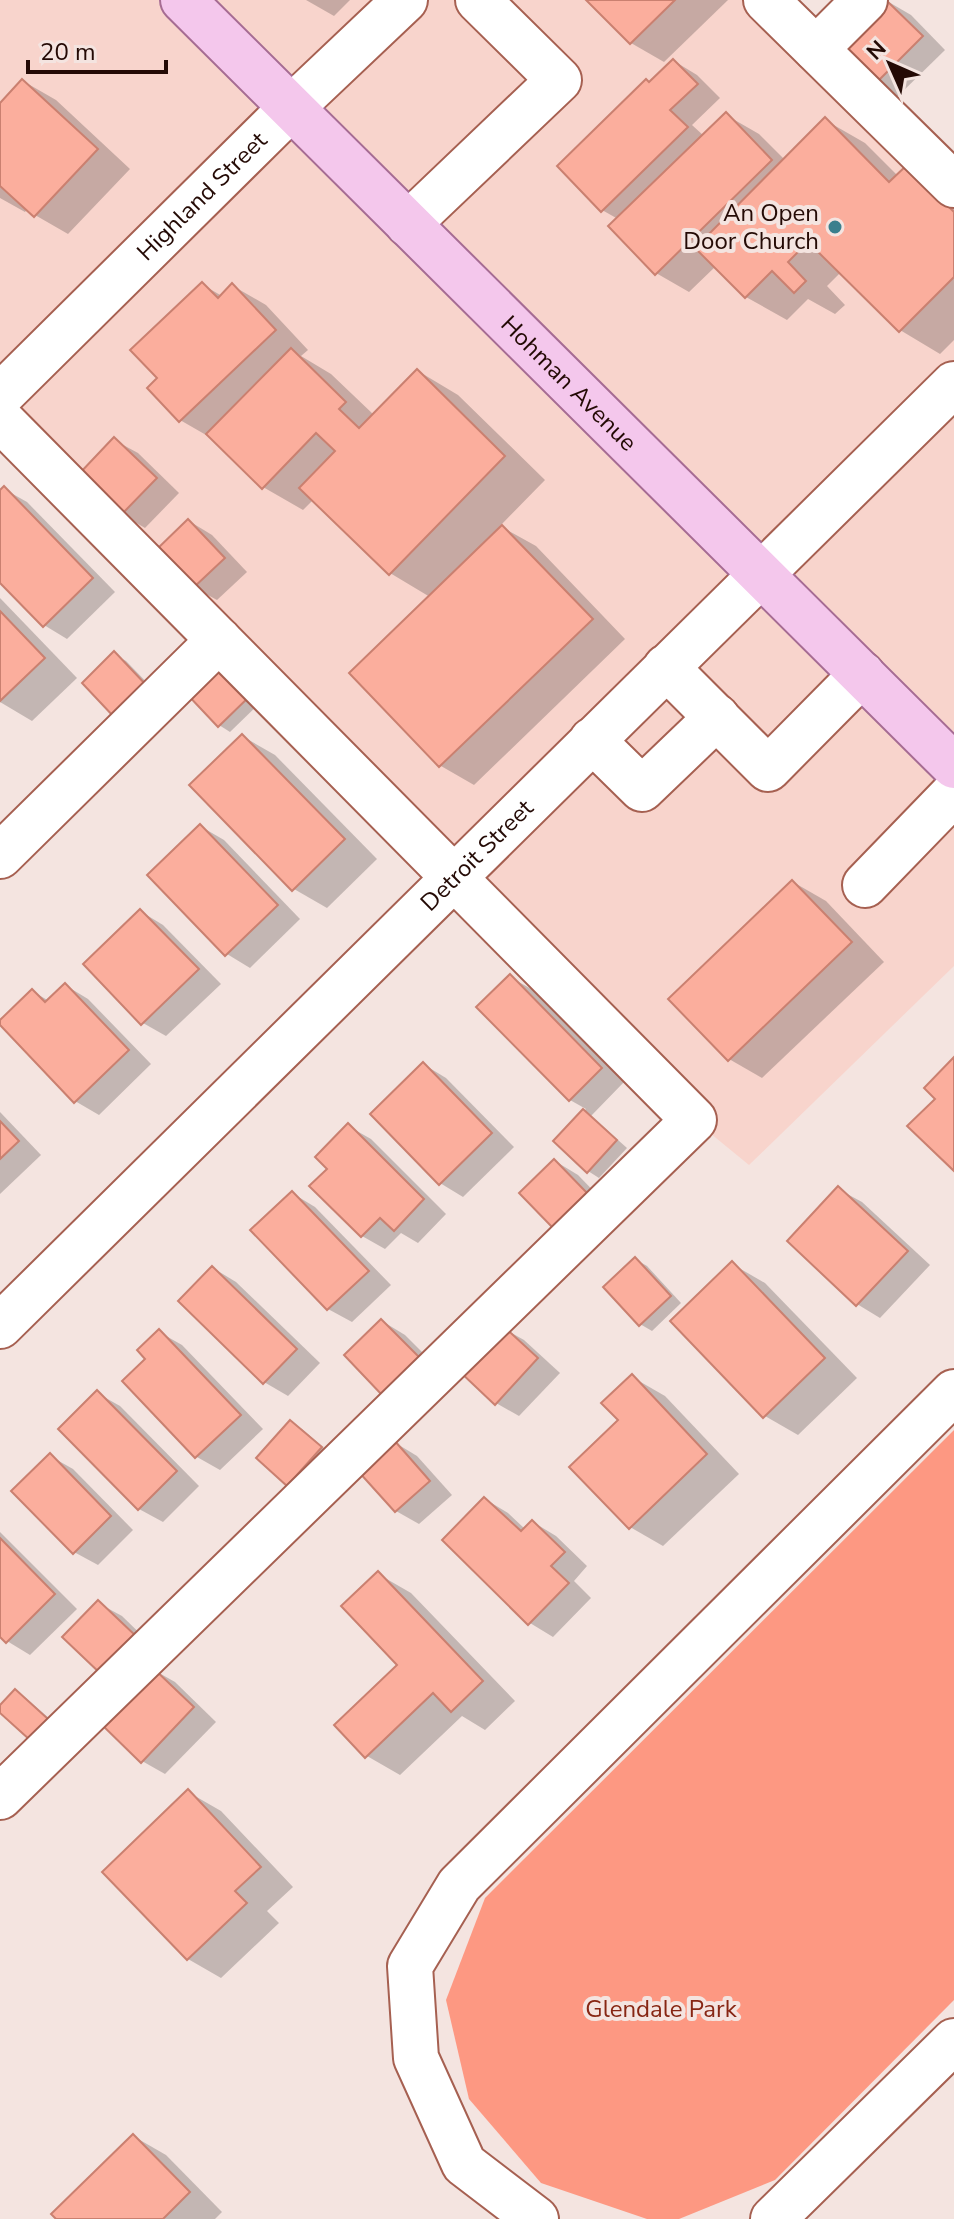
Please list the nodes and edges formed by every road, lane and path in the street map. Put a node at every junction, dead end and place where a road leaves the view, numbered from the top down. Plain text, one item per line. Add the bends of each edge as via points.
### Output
1 (183, 0) edge
2 (405, 0) edge
3 (478, 0) edge
4 (766, 0) edge
5 (865, 0) edge
6 (816, 49) junction
7 (291, 108) junction
8 (954, 185) edge
9 (408, 224) junction
10 (954, 384) edge
11 (0, 396) edge
12 (0, 419) edge
13 (761, 575) junction
14 (219, 640) junction
15 (666, 667) junction
16 (862, 674) junction
17 (717, 717) junction
18 (592, 740) junction
19 (954, 766) edge
20 (954, 793) edge
21 (0, 856) edge
22 (453, 877) junction
23 (865, 885) dead end
24 (0, 1326) edge
25 (954, 1392) edge
26 (0, 1797) edge
27 (954, 2041) edge
28 (536, 2219) edge
29 (773, 2219) edge

1 - 7 main road, Hohman Avenue
2 - 7 street, Highland Street
3 - 9 street via 559,80
4 - 6 street
5 - 6 street
6 - 8 street
7 - 9 main road, Hohman Avenue
7 - 11 street, Highland Street
9 - 13 main road, Hohman Avenue
10 - 13 street, Detroit Street
12 - 14 street
13 - 15 street, Detroit Street
13 - 16 main road, Hohman Avenue
14 - 21 street
14 - 22 street
15 - 17 street
15 - 18 street, Detroit Street
16 - 17 street via 768,769
16 - 19 main road, Hohman Avenue
17 - 18 street via 642,789
18 - 22 street, Detroit Street
20 - 23 street
22 - 24 street, Detroit Street
22 - 26 street via 694,1120
25 - 28 street via 459,1885 410,1966 416,2058 464,2164
27 - 29 street

